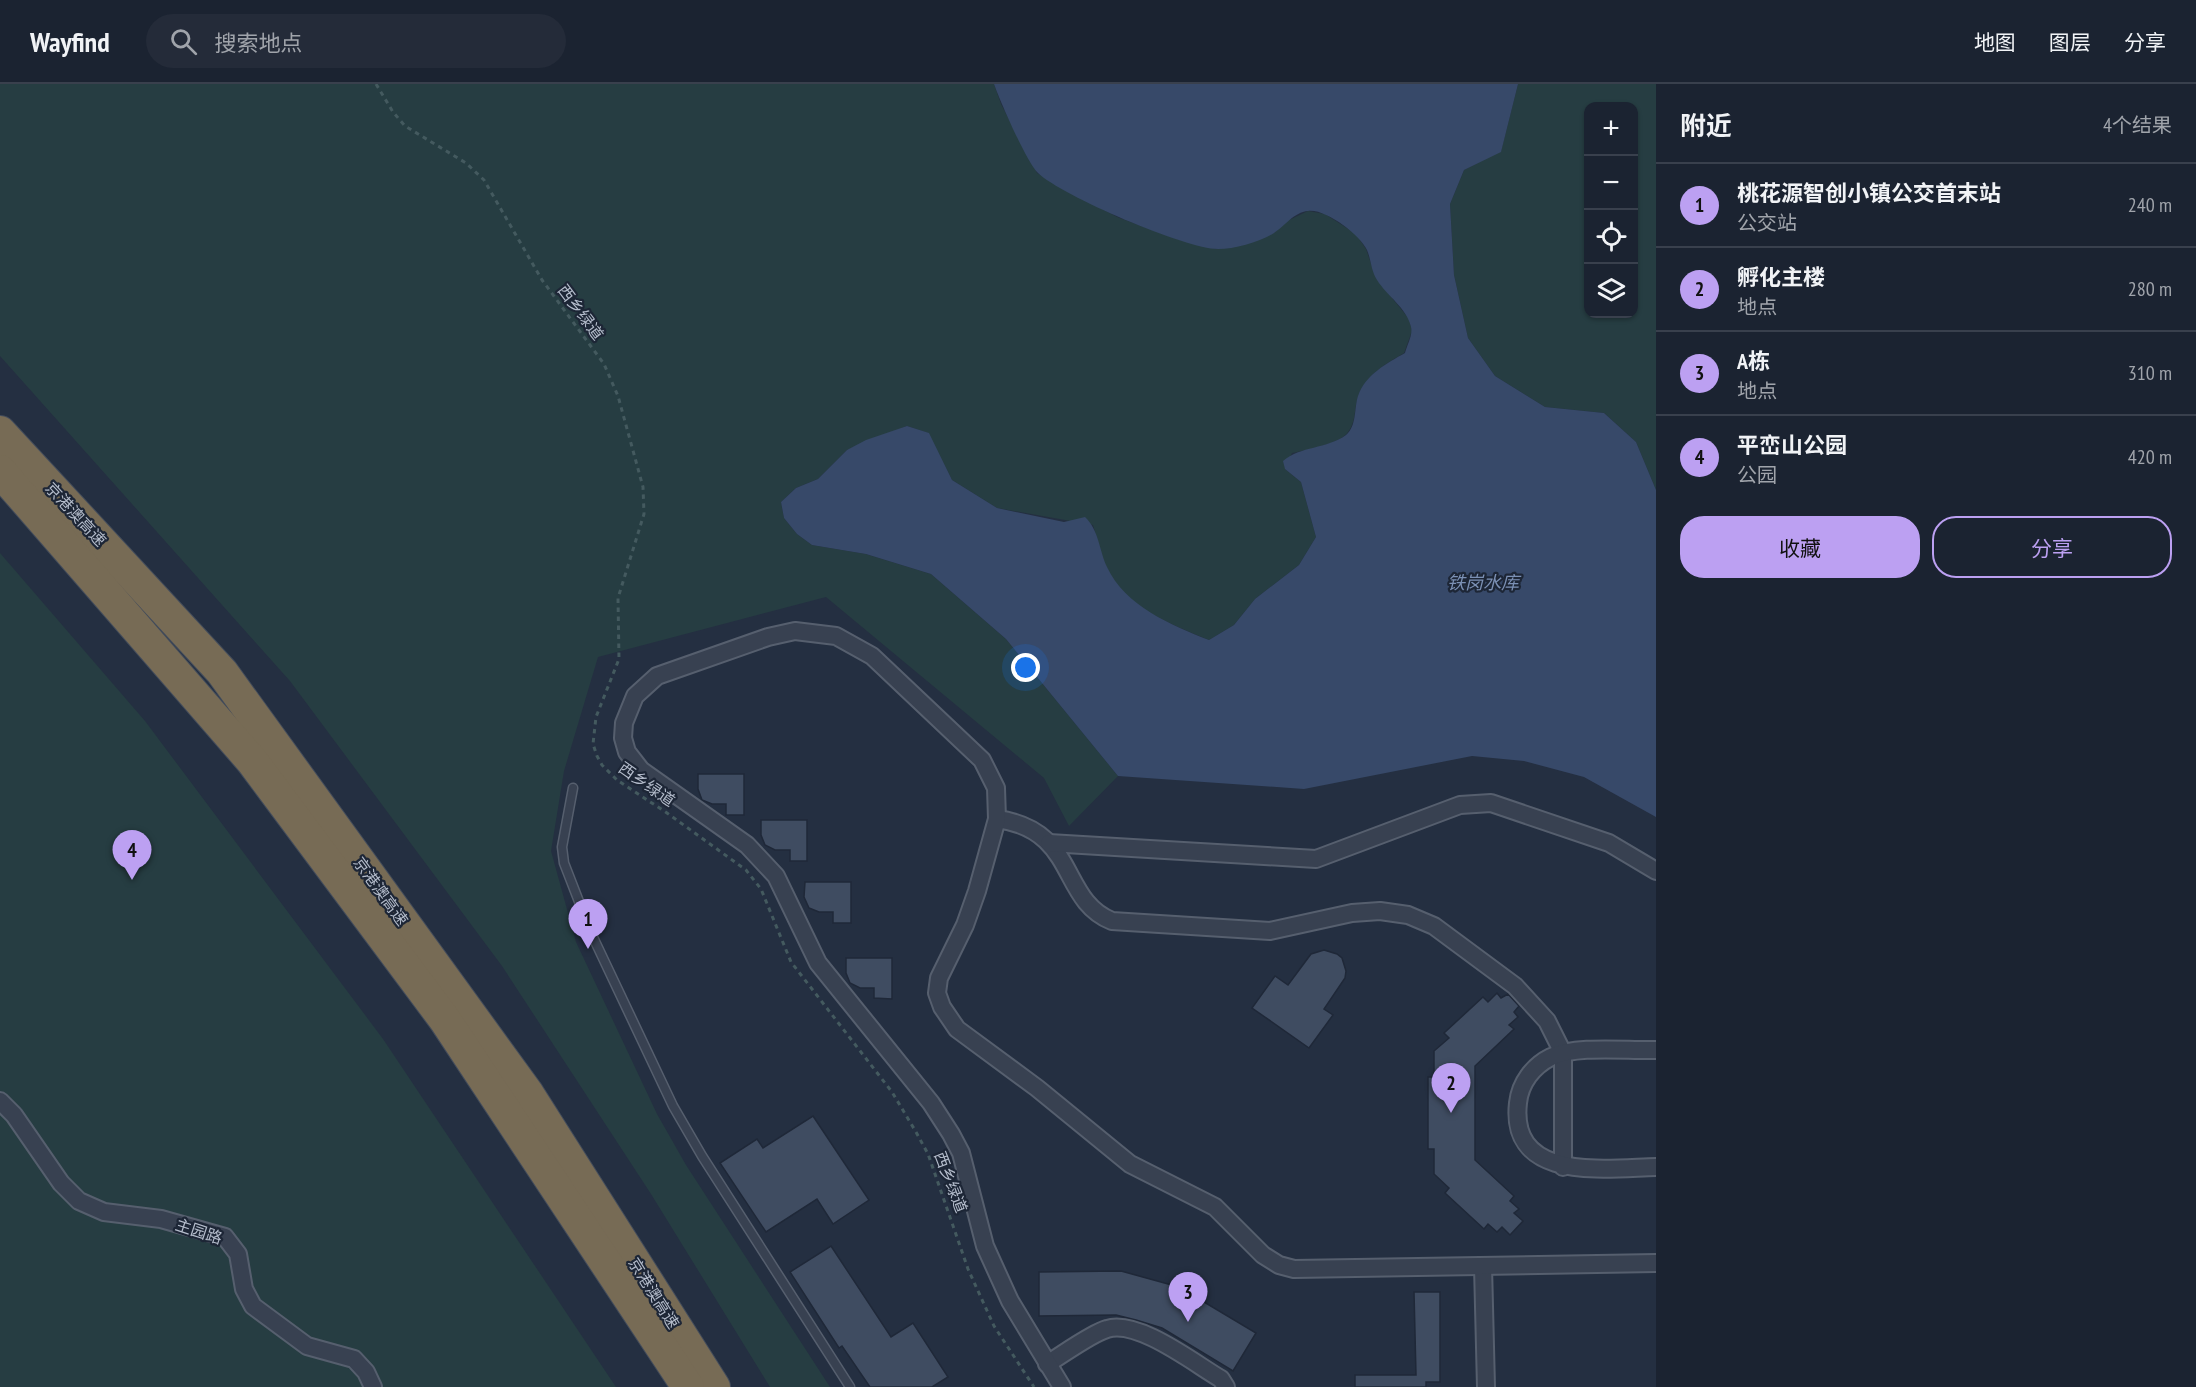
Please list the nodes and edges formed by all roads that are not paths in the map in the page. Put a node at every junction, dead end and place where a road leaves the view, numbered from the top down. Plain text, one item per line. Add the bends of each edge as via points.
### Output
1 (0, 432) edge
2 (0, 471) edge
3 (573, 788) dead end
4 (997, 819) junction
5 (1049, 843) junction
6 (1656, 871) edge
7 (1656, 1050) edge
8 (1563, 1053) junction
9 (0, 1101) edge
10 (1563, 1167) junction
11 (1656, 1167) edge
12 (1656, 1263) edge
13 (1483, 1266) junction
14 (1047, 1364) junction
15 (373, 1387) edge
16 (688, 1387) edge
17 (714, 1387) edge
18 (850, 1387) edge
19 (1062, 1387) edge
20 (1226, 1387) edge
21 (1486, 1387) edge

1 - 17 highway, 京港澳高速 via 222,672 528,1094
2 - 16 highway, 京港澳高速 via 252,761 445,1020
3 - 18 lane via 562,847 564,863 592,935 673,1106
4 - 5 street via 1022,825
4 - 13 street via 966,925 939,978 937,993 957,1029 1130,1164 1215,1207 1263,1255 1279,1265 1294,1269
4 - 14 street via 996,788 982,760 872,656 836,636 809,631 781,633 666,671 642,688 626,713 623,738 630,759 768,864 808,946 829,978 931,1103 960,1153 985,1246 1010,1301
5 - 6 street via 1316,859 1460,805 1491,802 1609,843
5 - 8 street via 1090,907 1112,921 1270,930 1366,911 1394,912 1421,920 1446,934 1527,997 1547,1021
7 - 8 street
8 - 10 street
8 - 10 street via 1542,1063 1526,1079 1517,1112 1528,1144 1544,1159
9 - 15 street, 主园路 via 79,1201 104,1212 161,1219 225,1237 238,1254 244,1289 253,1306 307,1346 354,1359
10 - 11 street
12 - 13 street
13 - 21 street
14 - 19 street
14 - 20 street via 1107,1329 1121,1328 1151,1337 1221,1379

